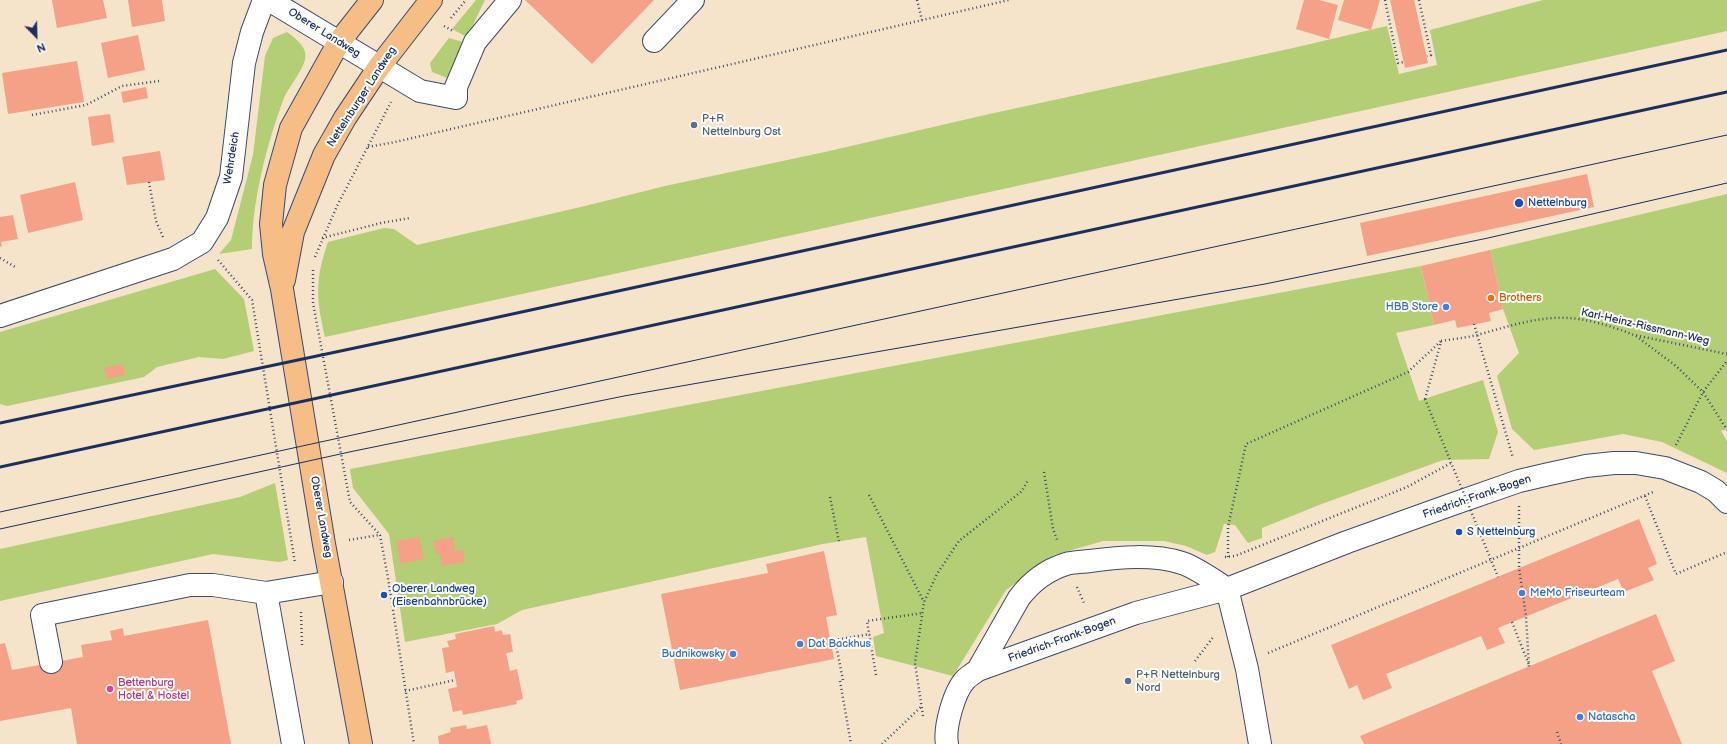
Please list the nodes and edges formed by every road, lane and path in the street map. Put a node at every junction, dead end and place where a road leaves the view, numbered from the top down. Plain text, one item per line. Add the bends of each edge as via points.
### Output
1 (264, 0) edge
2 (270, 0) edge
3 (372, 0) edge
4 (431, 0) edge
5 (510, 0) edge
6 (693, 0) edge
7 (917, 0) edge
8 (1009, 0) edge
9 (1385, 0) edge
10 (1419, 0) edge
11 (922, 20) junction
12 (654, 41) dead end
13 (339, 42) junction
14 (1427, 56) dead end
15 (1404, 62) dead end
16 (379, 67) junction
17 (159, 81) dead end
18 (403, 82) junction
19 (32, 115) dead end
20 (367, 147) junction
21 (149, 182) dead end
22 (410, 218) dead end
23 (322, 238) junction
24 (202, 242) junction
25 (0, 258) edge
26 (173, 259) junction
27 (314, 259) dead end
28 (314, 264) dead end
29 (17, 268) dead end
30 (282, 289) junction
31 (0, 316) edge
32 (1474, 324) dead end
33 (1634, 334) junction
34 (1477, 335) junction
35 (1441, 341) junction
36 (1727, 354) edge
37 (1727, 360) edge
38 (1703, 392) junction
39 (1727, 430) edge
40 (1505, 431) dead end
41 (1451, 463) junction
42 (1665, 468) junction
43 (1044, 472) dead end
44 (1690, 476) junction
45 (1028, 480) dead end
46 (1520, 481) junction
47 (870, 496) dead end
48 (1645, 496) junction
49 (830, 497) dead end
50 (1727, 502) edge
51 (1053, 529) dead end
52 (380, 535) junction
53 (839, 542) dead end
54 (324, 544) junction
55 (1520, 548) junction
56 (1727, 552) edge
57 (1222, 557) dead end
58 (1228, 557) junction
59 (1498, 577) dead end
60 (332, 582) junction
61 (298, 588) junction
62 (1227, 589) junction
63 (266, 593) junction
64 (924, 602) junction
65 (923, 612) junction
66 (1512, 622) dead end
67 (870, 634) junction
68 (302, 652) dead end
69 (51, 662) dead end
70 (1245, 662) junction
71 (978, 670) junction
72 (876, 675) dead end
73 (456, 680) dead end
74 (405, 691) junction
75 (921, 707) junction
76 (924, 722) dead end
77 (1557, 732) dead end
78 (293, 744) edge
79 (361, 744) edge
80 (414, 744) edge
81 (852, 744) edge
82 (882, 744) edge
83 (947, 744) edge
84 (1260, 744) edge
85 (1561, 744) edge

1 - 24 street, Wehrdeich via 244,63 231,177 217,218
2 - 13 street, Oberer Landweg
3 - 13 main road
4 - 16 main road, Nettelnburger Landweg
5 - 18 street, Oberer Landweg via 475,42 456,87 456,98 420,91
6 - 12 street
7 - 11 path
8 - 11 path
9 - 15 path via 1398,63
10 - 14 path via 1431,56
11 - 20 path
13 - 16 street, Oberer Landweg
13 - 30 main road via 291,128 275,185 271,224 274,254
16 - 18 street, Oberer Landweg
16 - 30 main road, Nettelnburger Landweg via 324,155 293,232
17 - 19 path via 122,86 86,105
18 - 20 path
20 - 23 path
21 - 26 path via 156,221
22 - 23 path
23 - 27 path
24 - 26 street, Wehrdeich
24 - 61 path via 252,300
25 - 29 path
26 - 31 street, Wehrdeich
28 - 52 path via 313,303 350,502
30 - 54 main road, Oberer Landweg
32 - 34 path
33 - 34 path, Karl-Heinz-Rissmann-Weg via 1578,319 1554,318 1509,325
33 - 36 path, Karl-Heinz-Rissmann-Weg
33 - 38 path via 1676,366
34 - 35 path, Karl-Heinz-Rissmann-Weg
34 - 40 path
35 - 41 path, bridge via 1425,399
35 - 58 path via 1408,372 1246,444 1228,527
37 - 38 path
38 - 39 path
38 - 42 path
41 - 58 path via 1407,487
41 - 59 path, bridge
42 - 44 street, Friedrich-Frank-Bogen
42 - 46 street, Friedrich-Frank-Bogen via 1636,463 1614,463 1586,466
43 - 51 path
44 - 48 path
44 - 50 street, Friedrich-Frank-Bogen via 1716,491
45 - 64 path via 1022,491 959,541 937,574
46 - 55 path
46 - 62 street, Friedrich-Frank-Bogen via 1347,542
47 - 64 path
48 - 55 path
48 - 56 path via 1676,574
49 - 53 path
52 - 54 path
52 - 74 path
54 - 60 main road, Oberer Landweg
55 - 66 path via 1519,568 1526,616 1529,668
55 - 70 path
57 - 58 path
60 - 61 street
60 - 79 main road, Oberer Landweg
61 - 63 street
61 - 68 path
62 - 70 street
62 - 71 street, Friedrich-Frank-Bogen via 1136,613
62 - 71 street via 1183,563 1167,559 1115,558 1067,564 1036,580 1019,598
63 - 69 street via 213,585 190,585 42,615
63 - 78 street
64 - 65 path
65 - 67 path via 867,621
65 - 75 path via 915,663
67 - 72 path
67 - 81 path via 835,640
70 - 84 street
71 - 83 street, Friedrich-Frank-Bogen via 965,680 956,698 950,714
73 - 74 path
74 - 80 path
75 - 76 path
75 - 82 path
77 - 85 path

